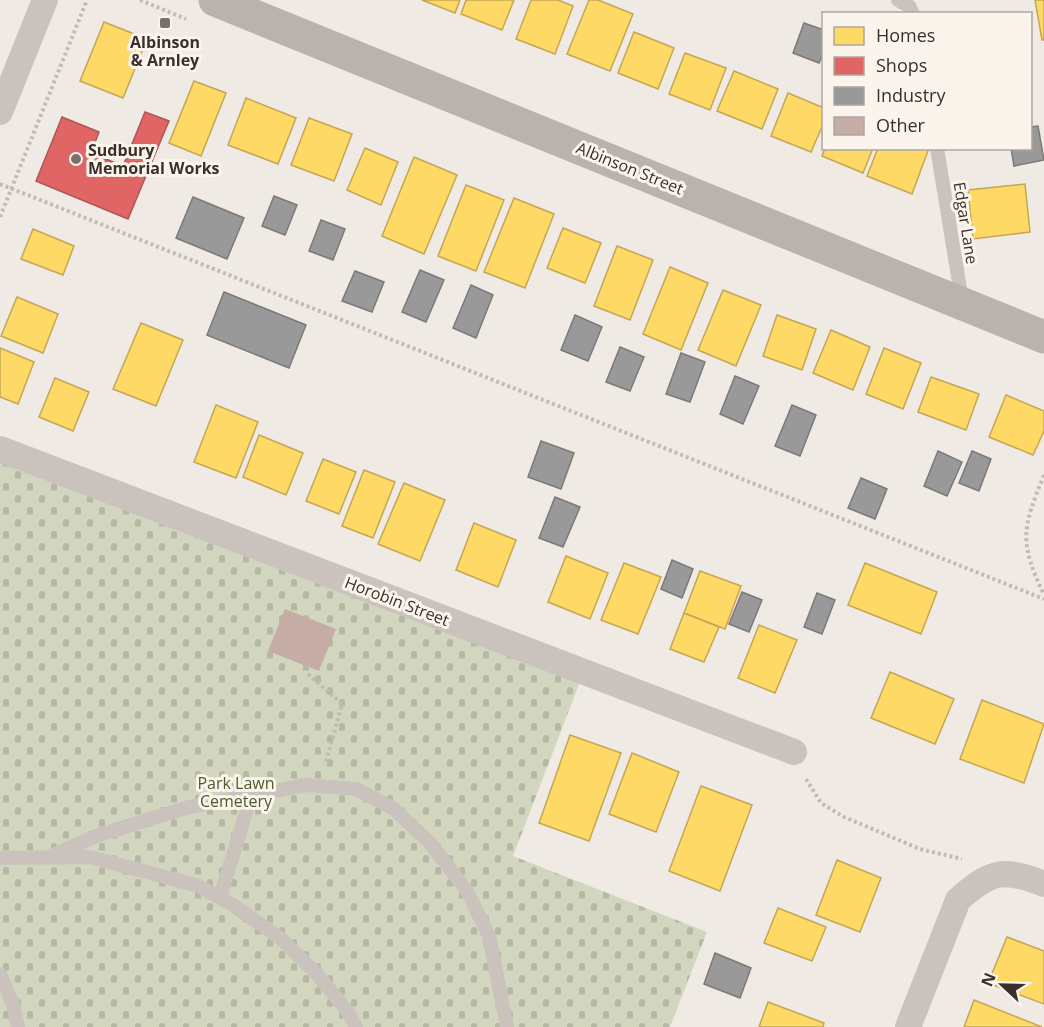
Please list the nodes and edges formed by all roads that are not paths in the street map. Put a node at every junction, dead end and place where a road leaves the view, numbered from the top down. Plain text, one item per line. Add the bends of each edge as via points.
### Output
1 (45, 0) edge
2 (215, 0) edge
3 (898, 0) edge
4 (912, 12) edge
5 (0, 112) edge
6 (937, 150) edge
7 (962, 303) junction
8 (1044, 337) edge
9 (0, 449) edge
10 (794, 752) road end
11 (252, 793) junction
12 (49, 857) junction
13 (0, 858) edge
14 (1044, 884) edge
15 (220, 897) junction
16 (0, 974) edge
17 (18, 1027) edge
18 (356, 1027) edge
19 (507, 1027) edge
20 (908, 1027) edge

1 - 5 street
2 - 7 street, Albinson Street
3 - 4 lane
6 - 7 lane, Edgar Lane
7 - 8 street, Albinson Street
9 - 10 street, Horobin Street
11 - 12 lane via 106,832
11 - 15 lane
11 - 19 lane via 306,785 356,789 394,809 430,843 467,891 489,936
12 - 13 lane
12 - 15 lane via 90,857 198,886
14 - 20 street via 1017,873 992,876 958,900
15 - 18 lane via 280,938 317,974
16 - 17 lane

